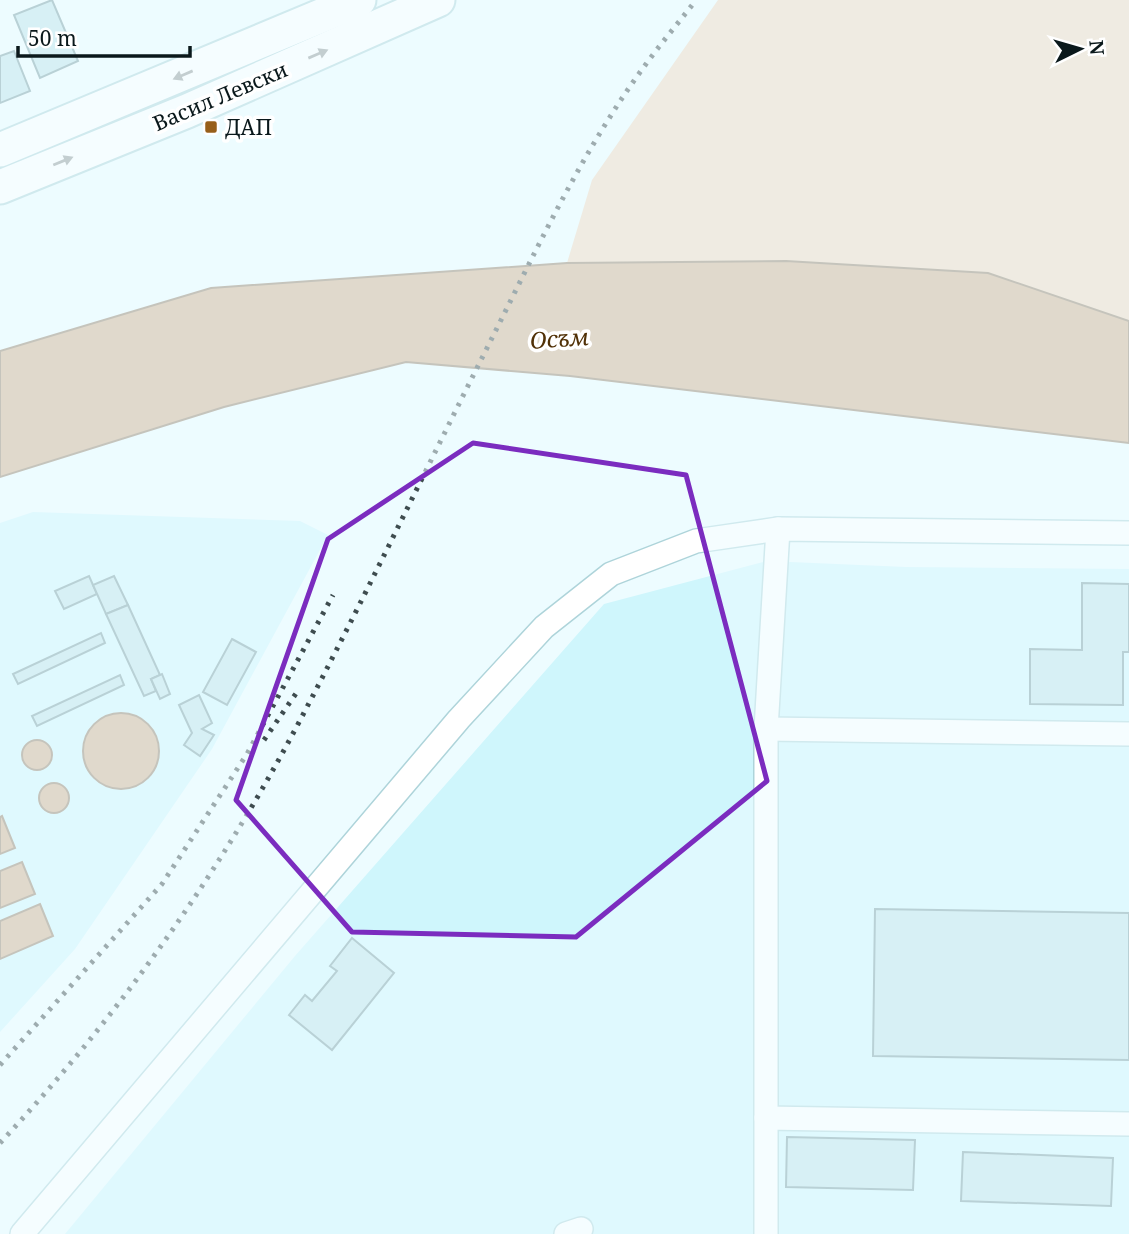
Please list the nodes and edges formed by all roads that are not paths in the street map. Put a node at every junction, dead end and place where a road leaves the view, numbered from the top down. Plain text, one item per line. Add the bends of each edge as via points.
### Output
1 (359, 0) edge
2 (438, 0) edge
3 (0, 150) edge
4 (0, 187) edge
5 (778, 529) junction
6 (1129, 533) edge
7 (766, 729) junction
8 (1129, 734) edge
9 (766, 1118) junction
10 (1129, 1124) edge
11 (22, 1234) edge
12 (766, 1234) edge

1 -> 3 main road, Васил Левски
4 -> 2 main road, Васил Левски
5 - 6 street
5 - 7 street
5 - 11 street via 696,541 611,574 544,627 459,719
7 - 8 street
7 - 9 street
9 - 10 street
9 - 12 street

